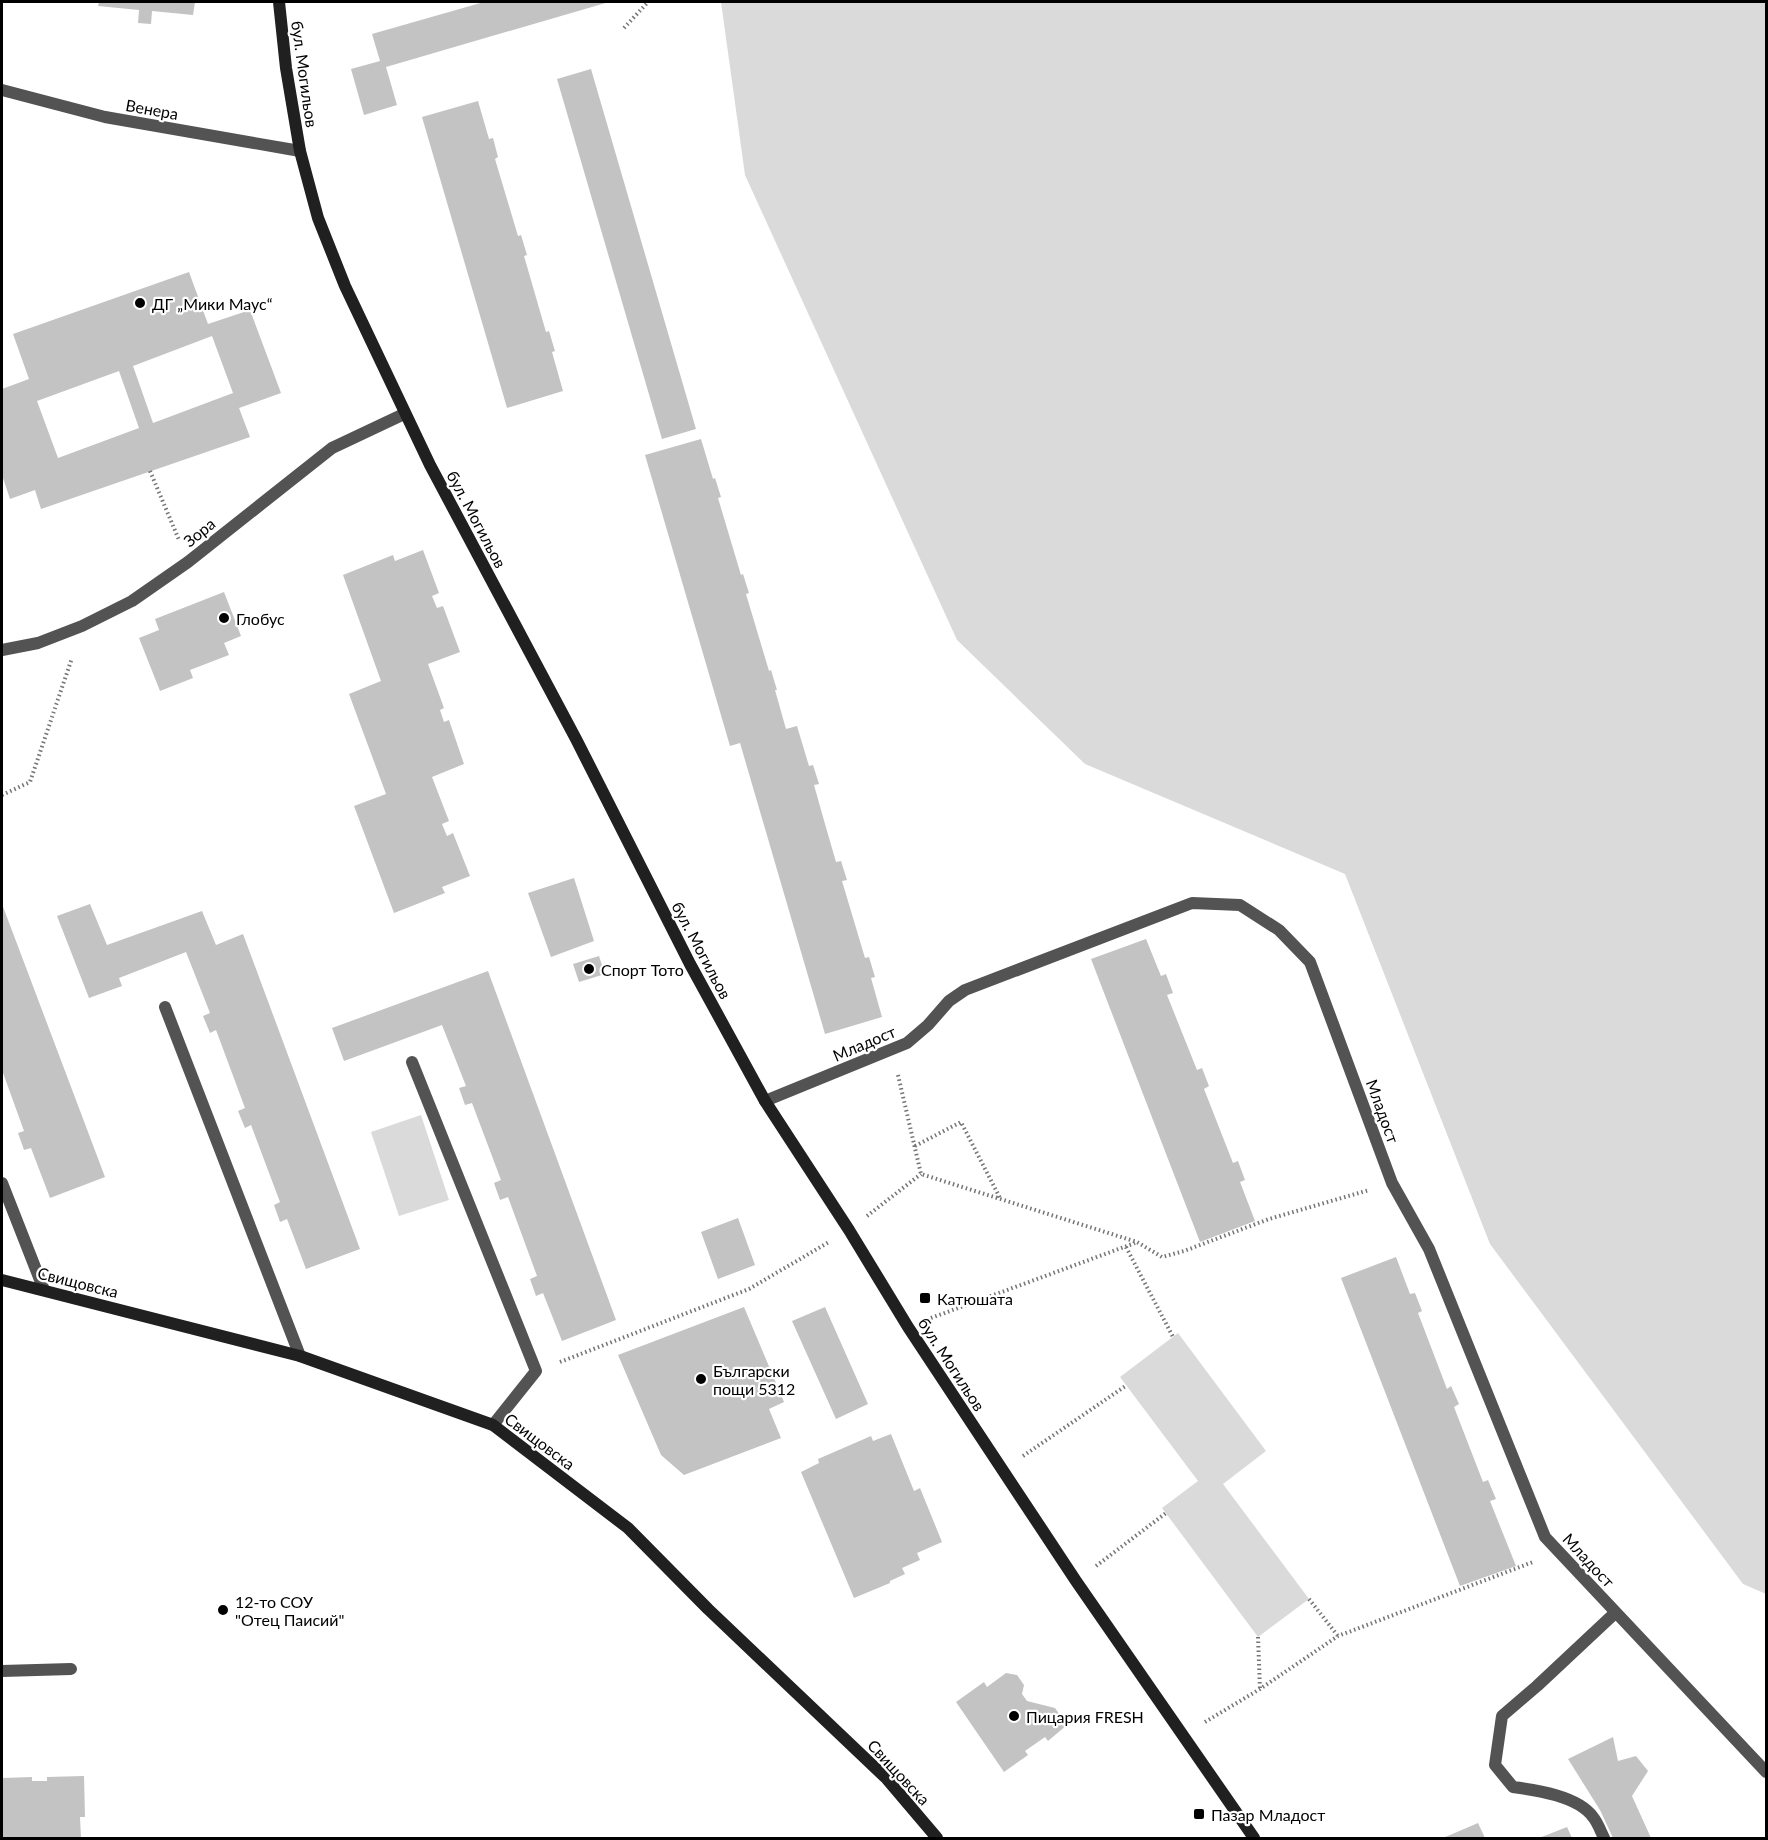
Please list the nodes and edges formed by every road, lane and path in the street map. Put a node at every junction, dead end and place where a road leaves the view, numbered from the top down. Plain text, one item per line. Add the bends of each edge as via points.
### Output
1 (279, 2) edge
2 (648, 2) edge
3 (624, 28) dead end
4 (2, 90) edge
5 (300, 151) junction
6 (404, 414) junction
7 (150, 471) dead end
8 (188, 562) junction
9 (82, 626) junction
10 (2, 650) edge
11 (2, 795) edge
12 (165, 1007) dead end
13 (892, 1050) junction
14 (412, 1062) dead end
15 (765, 1101) junction
16 (915, 1146) junction
17 (921, 1174) junction
18 (2, 1183) edge
19 (1392, 1183) junction
20 (1001, 1198) junction
21 (849, 1230) junction
22 (1137, 1242) junction
23 (1126, 1247) junction
24 (2, 1280) edge
25 (44, 1290) junction
26 (908, 1327) junction
27 (1173, 1337) dead end
28 (300, 1356) junction
29 (536, 1371) junction
30 (1126, 1385) dead end
31 (493, 1425) junction
32 (1002, 1471) junction
33 (1166, 1513) dead end
34 (1559, 1552) junction
35 (1076, 1581) junction
36 (1309, 1599) dead end
37 (1615, 1613) junction
38 (1338, 1636) junction
39 (1258, 1637) dead end
40 (71, 1669) dead end
41 (2, 1671) edge
42 (1260, 1689) junction
43 (1182, 1736) junction
44 (1767, 1772) edge
45 (937, 1839) edge
46 (1254, 1839) edge
47 (1604, 1839) edge

1 - 5 street, бул. Могильов
2 - 3 path
4 - 5 street, Венера via 105,117
5 - 6 street, бул. Могильов via 318,218
6 - 8 street, Зора via 332,448
6 - 15 street, бул. Могильов
7 - 8 path
8 - 9 street, Зора via 132,601
9 - 10 street, Зора via 38,643
9 - 11 path via 30,782
12 - 28 street
13 - 15 street, Младост
13 - 16 path
13 - 19 street, Младост via 907,1043 965,990 1191,903 1240,905 1279,930 1310,962
14 - 29 street
15 - 21 street, бул. Могильов
16 - 17 path
16 - 20 path via 961,1122
17 - 20 path
17 - 21 path
18 - 25 street
19 - 22 path via 1162,1257
19 - 34 street, Младост via 1429,1249 1545,1537
20 - 22 path
21 - 26 street, бул. Могильов
21 - 29 path via 749,1289
22 - 23 path
23 - 26 path
23 - 27 path
24 - 25 street, Свищовска
25 - 28 street, Свищовска
26 - 32 street, бул. Могильов
28 - 31 street, Свищовска
29 - 31 street
30 - 32 path
31 - 45 street, Свищовска via 628,1528 887,1779
32 - 35 street, бул. Могильов
33 - 35 path
34 - 37 street, Младост
34 - 38 path
35 - 43 street, бул. Могильов
36 - 38 path
37 - 44 street, Младост
37 - 47 street via 1502,1716 1495,1765 1513,1786 1546,1792 1578,1805 1593,1816
38 - 42 path
39 - 42 path
40 - 41 street
42 - 43 path
43 - 46 street, бул. Могильов

